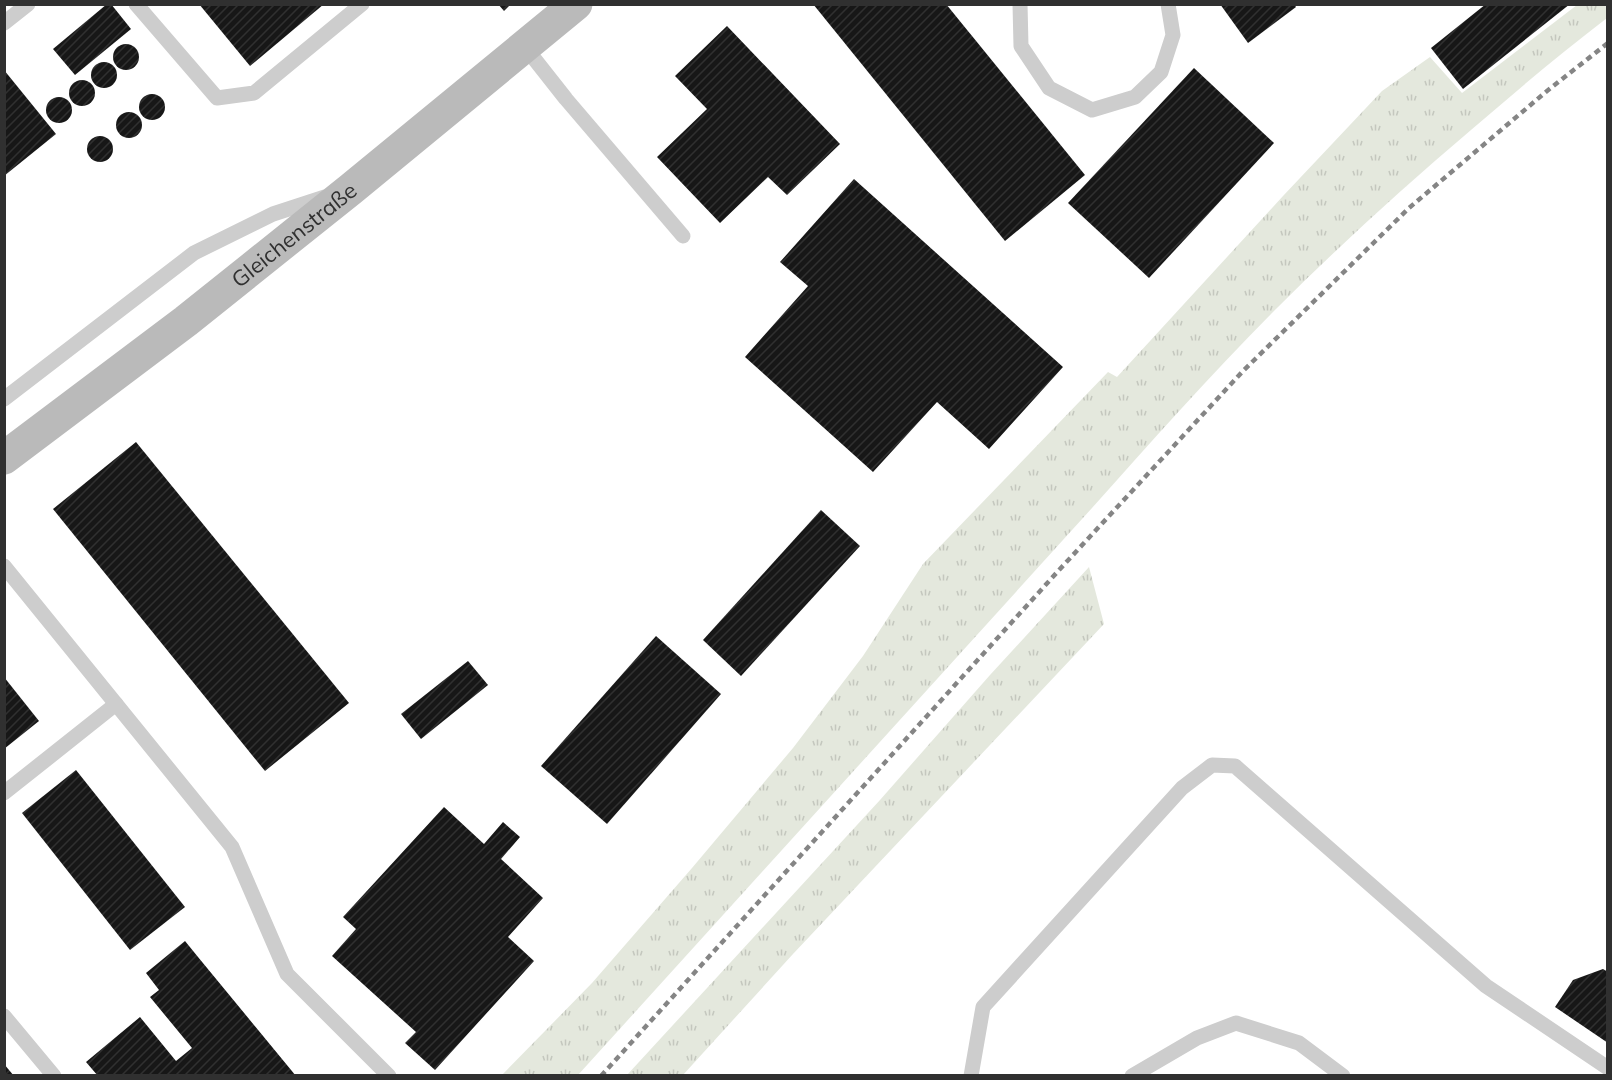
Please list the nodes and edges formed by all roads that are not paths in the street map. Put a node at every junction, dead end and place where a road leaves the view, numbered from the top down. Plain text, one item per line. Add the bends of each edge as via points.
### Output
1 (28, 4) edge
2 (136, 4) edge
3 (362, 4) edge
4 (576, 4) edge
5 (1020, 4) edge
6 (1168, 4) edge
7 (4, 23) edge
8 (525, 47) junction
9 (351, 189) junction
10 (683, 236) dead end
11 (4, 399) edge
12 (4, 458) edge
13 (4, 566) edge
14 (116, 704) junction
15 (4, 793) edge
16 (4, 1016) edge
17 (1608, 1068) edge
18 (54, 1076) edge
19 (389, 1076) edge
20 (971, 1076) edge
21 (1132, 1076) edge
22 (1343, 1076) edge

1 - 7 lane
2 - 3 lane via 217,98 254,93
4 - 8 street, Gleichenstraße
5 - 6 lane via 1021,46 1048,88 1092,110 1135,97 1161,72 1173,35
8 - 9 street, Gleichenstraße
8 - 10 lane
9 - 11 lane via 273,214 194,253
9 - 12 street, Gleichenstraße via 186,321
13 - 14 lane
14 - 15 lane
14 - 19 lane via 232,847 287,975
16 - 18 lane
17 - 20 lane via 1486,986 1235,766 1212,765 1182,788 983,1007
21 - 22 lane via 1197,1038 1236,1023 1299,1043

